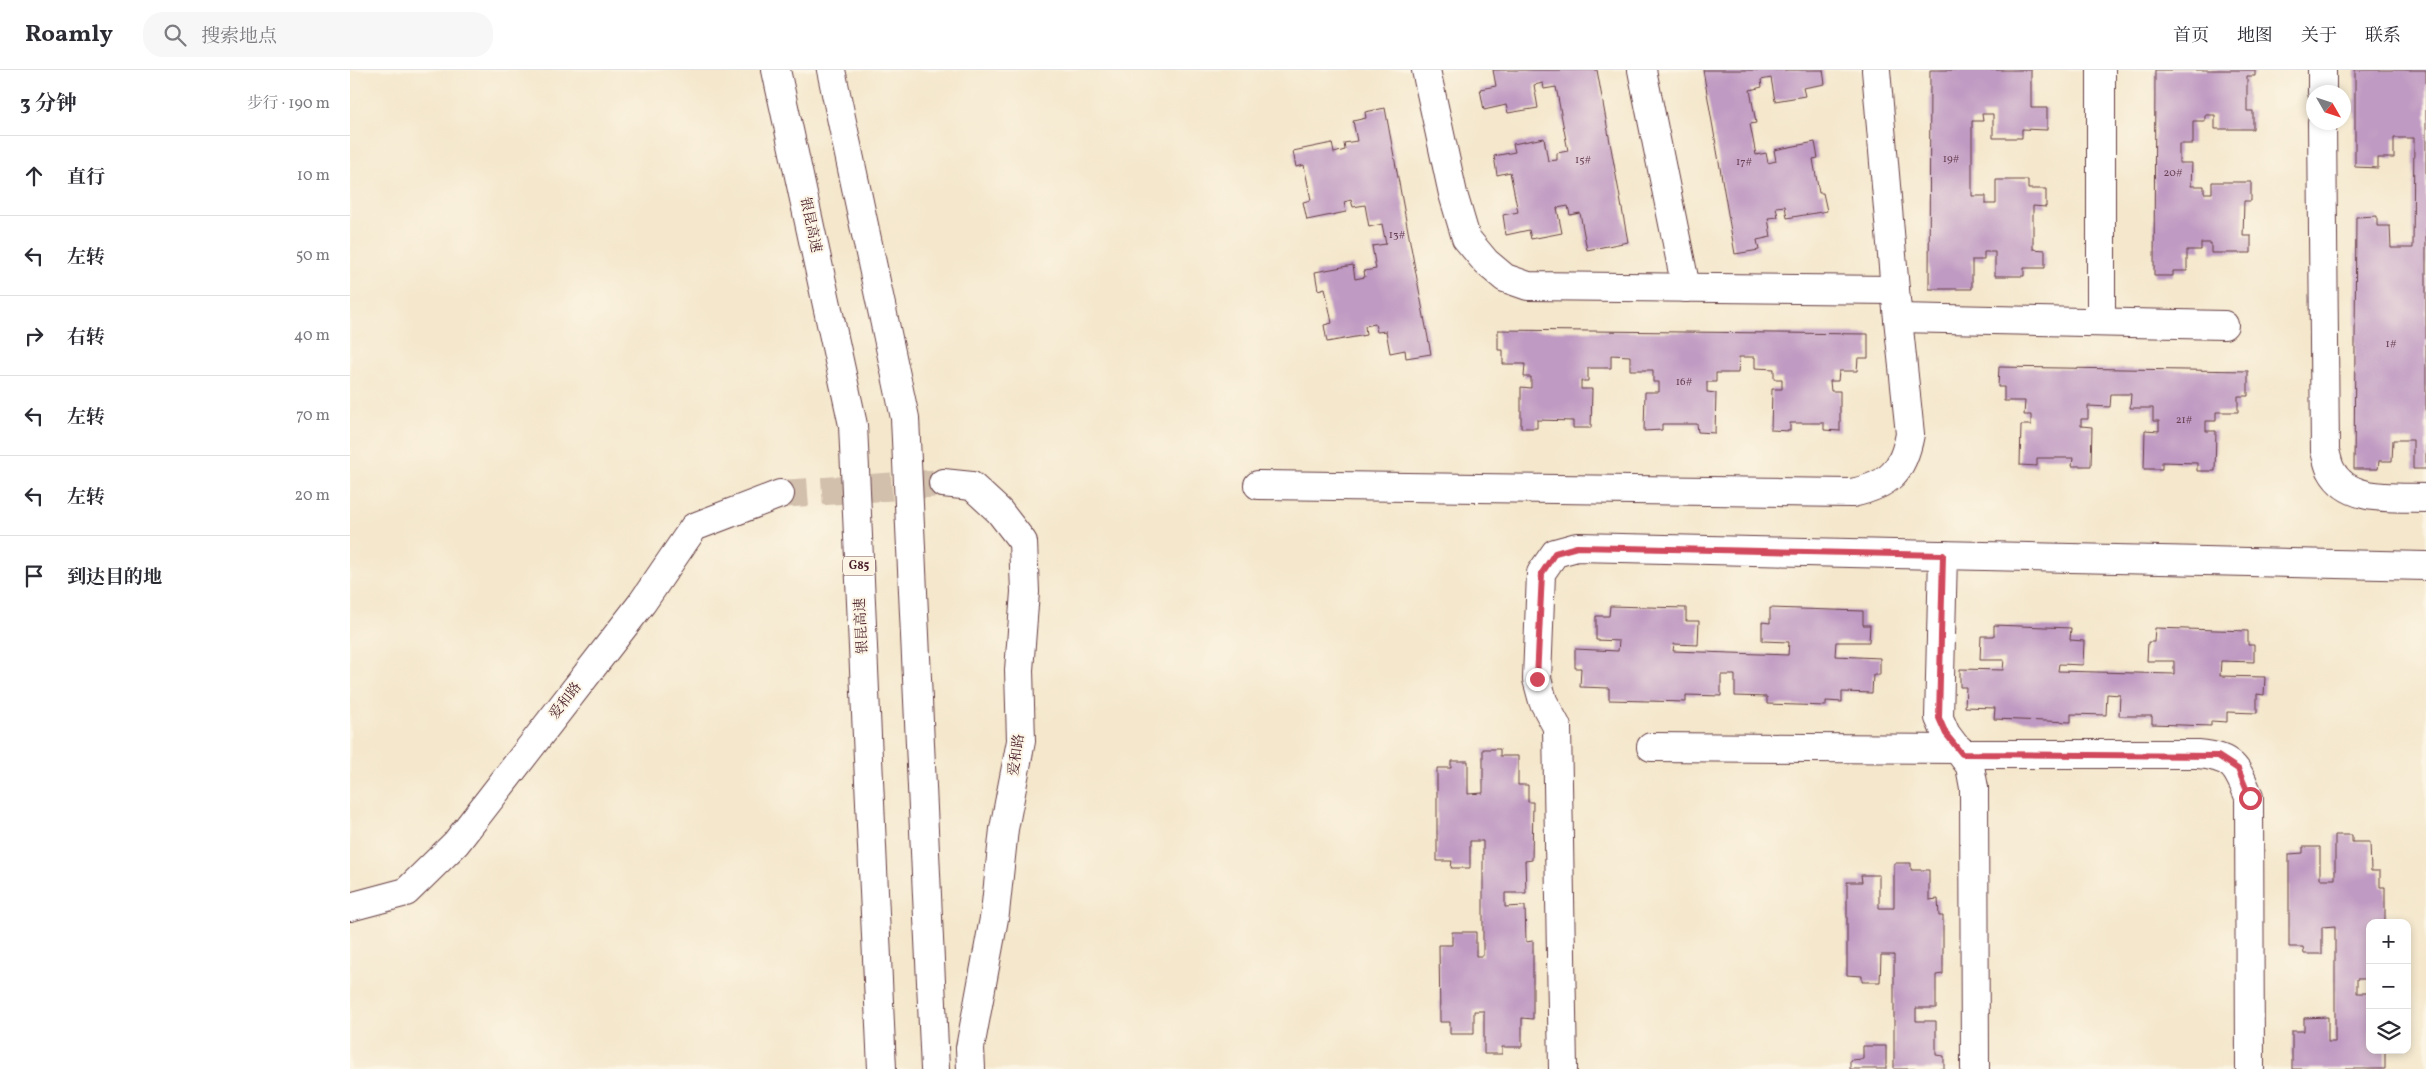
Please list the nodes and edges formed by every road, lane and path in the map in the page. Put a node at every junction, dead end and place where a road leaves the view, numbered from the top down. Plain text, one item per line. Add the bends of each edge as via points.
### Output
1 (776, 70) edge
2 (830, 70) edge
3 (1426, 70) edge
4 (1642, 70) edge
5 (1876, 70) edge
6 (2101, 70) edge
7 (2322, 70) edge
8 (2322, 85) edge
9 (2322, 130) edge
10 (1686, 288) junction
11 (1894, 290) junction
12 (1898, 318) junction
13 (2101, 322) junction
14 (2224, 325) dead end
15 (943, 483) tunnel mouth
16 (1258, 485) dead end
17 (780, 494) tunnel mouth
18 (2426, 498) edge
19 (1943, 555) junction
20 (2426, 566) edge
21 (1651, 747) dead end
22 (1960, 752) junction
23 (350, 907) edge
24 (882, 1069) edge
25 (935, 1069) edge
26 (971, 1069) edge
27 (1563, 1069) edge
28 (1975, 1069) edge
29 (2250, 1069) edge

1 - 24 main road, 银昆高速 / G85 via 853,425
2 - 25 main road via 905,418
3 - 10 main road via 1466,238 1505,278 1528,286
4 - 10 main road
5 - 11 main road
6 - 13 main road
7 - 8 main road
9 - 18 main road via 2325,451 2331,470 2342,484 2356,492
10 - 11 main road
11 - 12 main road
12 - 13 main road
12 - 16 main road via 1910,434 1906,456 1892,476 1874,488 1852,492
13 - 14 main road
15 - 26 main road, 爱和路 via 972,486 999,511 1023,542 1025,592 1019,670 1021,741 1004,829 995,913 970,1048
17 - 23 main road, 爱和路 via 694,527 642,603 456,844 406,892
19 - 20 main road
19 - 22 main road via 1939,718
19 - 27 main road via 1577,547 1555,553 1542,573 1537,679 1543,702 1557,727
21 - 22 main road
22 - 28 main road via 1970,766 1974,788
22 - 29 main road via 2198,754 2218,756 2238,769 2250,798

